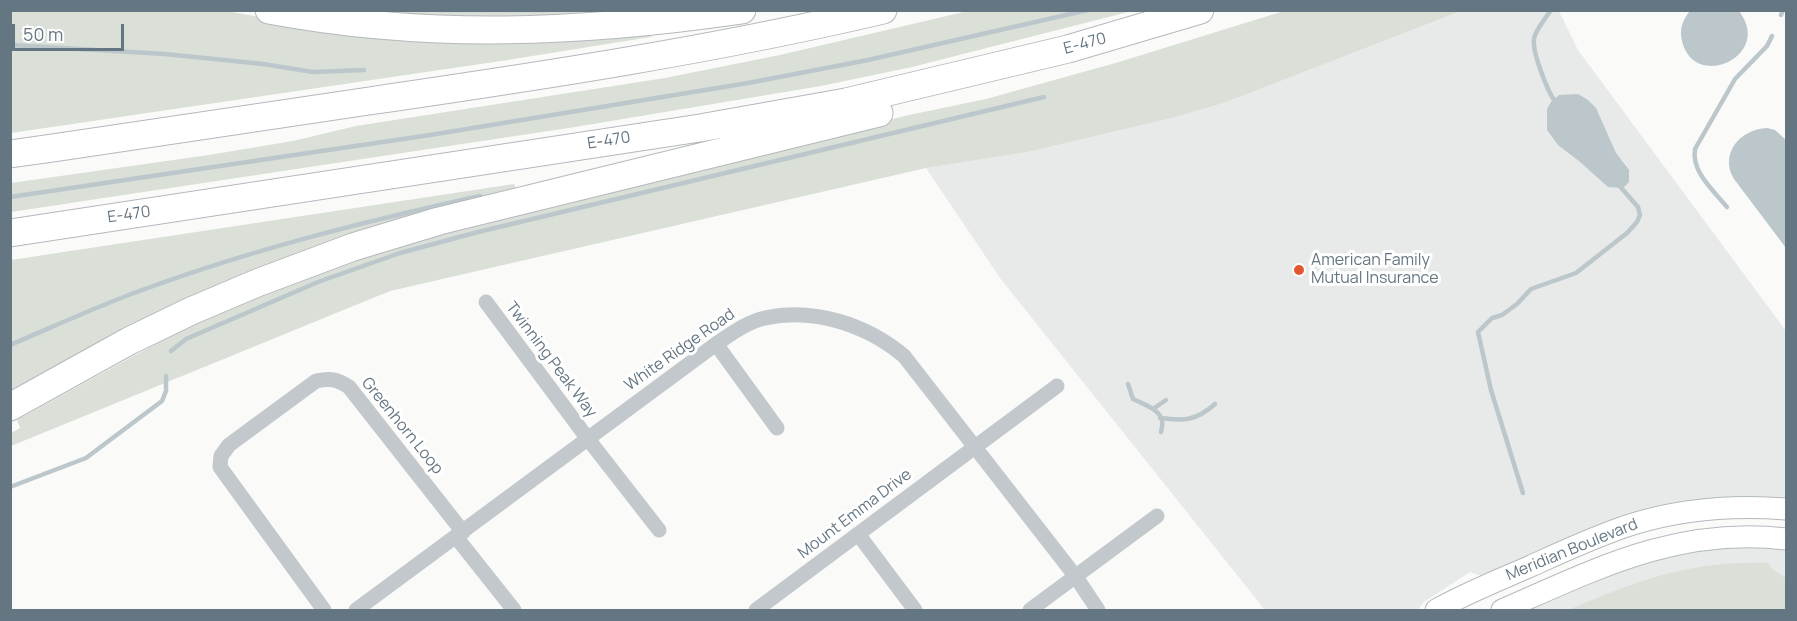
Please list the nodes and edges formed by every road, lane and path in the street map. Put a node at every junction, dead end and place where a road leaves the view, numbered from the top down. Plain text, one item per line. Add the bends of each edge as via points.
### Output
1 (269, 10) edge
2 (742, 10) edge
3 (883, 10) edge
4 (1200, 10) edge
5 (1120, 35) junction
6 (10, 154) edge
7 (10, 232) edge
8 (486, 302) dead end
9 (716, 344) junction
10 (1057, 386) dead end
11 (10, 407) edge
12 (777, 428) dead end
13 (588, 439) junction
14 (975, 447) junction
15 (1786, 509) edge
16 (1157, 516) dead end
17 (659, 530) dead end
18 (459, 534) junction
19 (858, 534) junction
20 (1786, 539) edge
21 (1076, 577) junction
22 (324, 610) edge
23 (357, 610) edge
24 (514, 610) edge
25 (756, 610) edge
26 (915, 610) edge
27 (1030, 610) edge
28 (1098, 610) edge
29 (1436, 610) edge
30 (1502, 610) edge

1 - 2 highway via 401,27 525,31 628,25
3 - 6 highway via 647,58
4 - 5 highway, E-470
5 - 7 highway, E-470 via 918,86 764,117
5 - 11 highway via 1087,60 353,247 200,307
8 - 13 street, Twinning Peak Way
9 - 12 street
9 - 13 street, White Ridge Road
9 - 14 street, White Ridge Road via 765,318 794,315 841,321 888,342 904,356
10 - 14 street, Mount Emma Drive
13 - 17 street, Twinning Peak Way
13 - 18 street, White Ridge Road
14 - 19 street, Mount Emma Drive
14 - 21 street, White Ridge Road
15 - 29 main road, Meridian Boulevard via 1720,508 1633,524
16 - 21 street
18 - 22 street, Greenhorn Loop via 349,387 330,378 316,381 229,445 221,456 220,467
18 - 23 street, White Ridge Road
18 - 24 street
19 - 25 street, Mount Emma Drive
19 - 26 street
20 - 30 main road, Meridian Boulevard via 1730,537 1658,548 1597,569
21 - 27 street
21 - 28 street, White Ridge Road

